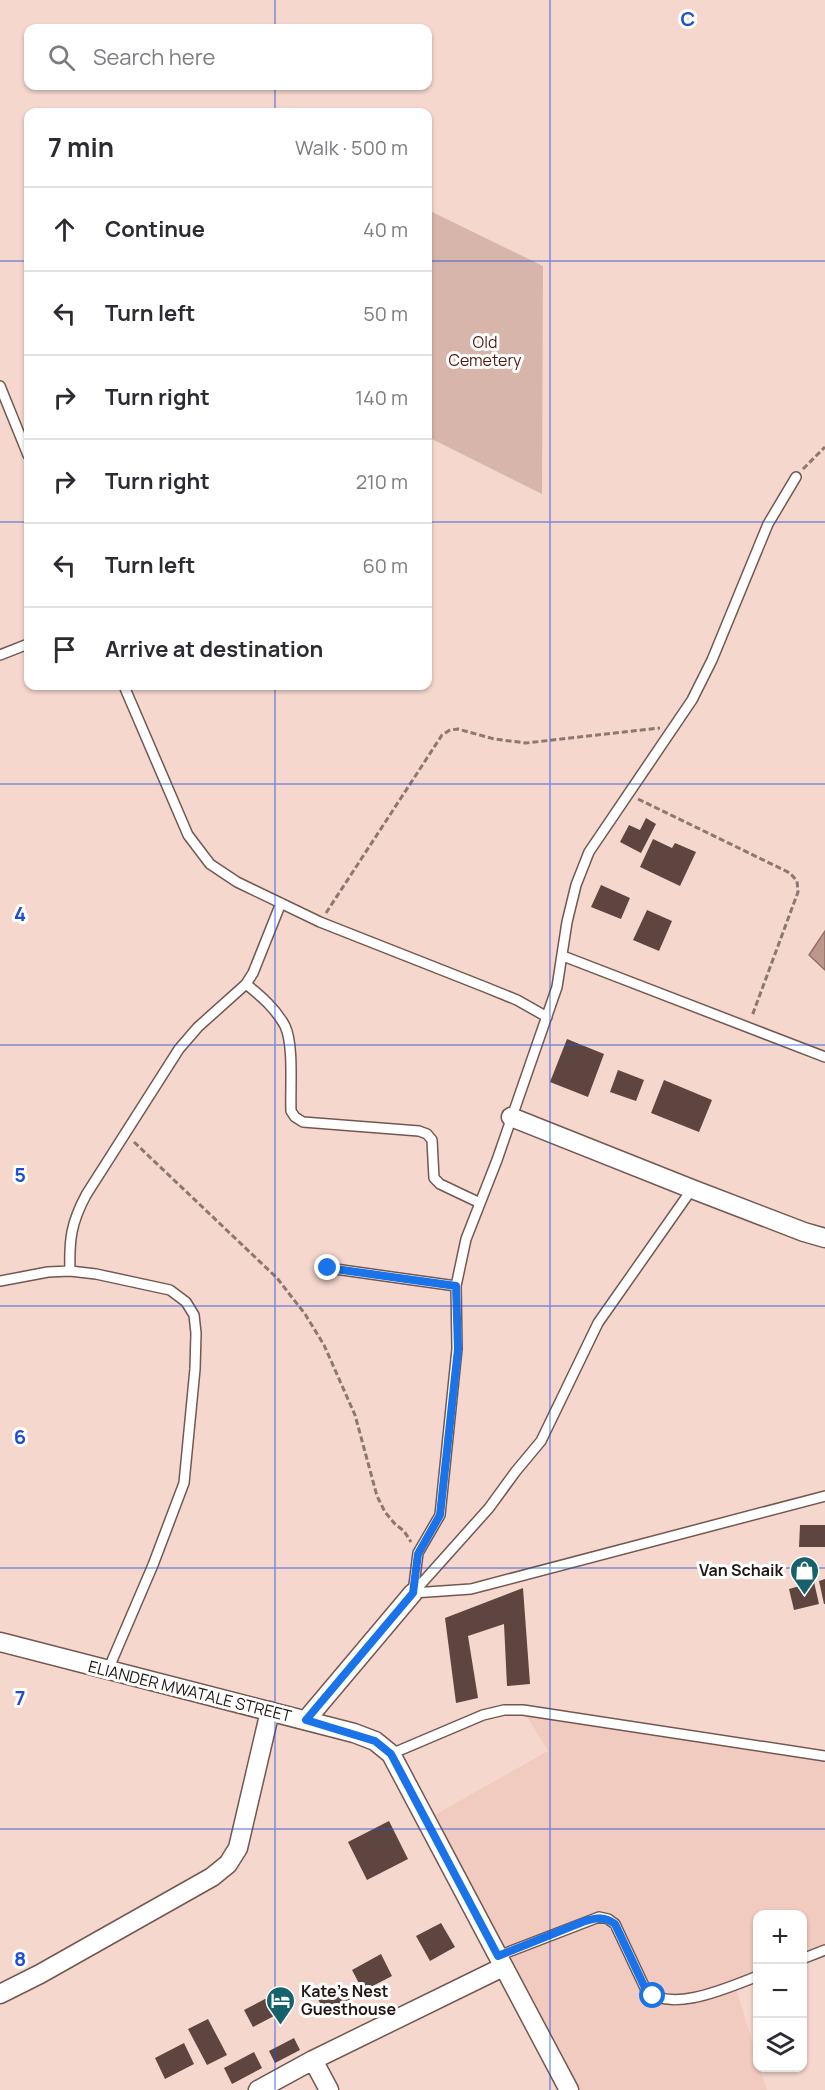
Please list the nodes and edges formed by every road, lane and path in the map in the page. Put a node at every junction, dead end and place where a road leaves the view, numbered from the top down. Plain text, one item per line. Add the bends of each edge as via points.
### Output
1 (0, 386) edge
2 (24, 445) edge
3 (825, 447) edge
4 (796, 477) joint
5 (24, 646) edge
6 (0, 655) edge
7 (126, 690) edge
8 (674, 727) junction
9 (627, 794) junction
10 (281, 903) junction
11 (320, 922) junction
12 (563, 956) junction
13 (246, 984) junction
14 (546, 1017) junction
15 (748, 1026) junction
16 (825, 1057) edge
17 (511, 1117) junction
18 (125, 1133) junction
19 (692, 1189) junction
20 (480, 1203) junction
21 (825, 1238) edge
22 (328, 1268) dead end
23 (70, 1271) junction
24 (0, 1281) edge
25 (456, 1286) junction
26 (825, 1496) edge
27 (418, 1554) junction
28 (413, 1593) junction
29 (0, 1642) edge
30 (108, 1670) junction
31 (270, 1712) junction
32 (306, 1720) junction
33 (391, 1754) junction
34 (825, 1756) edge
35 (825, 1950) edge
36 (807, 1957) edge
37 (501, 1962) junction
38 (753, 1978) edge
39 (0, 1994) edge
40 (313, 2060) junction
41 (258, 2090) edge
42 (329, 2090) edge
43 (569, 2090) edge

1 - 2 lane
3 - 4 path
4 - 8 lane via 768,524 712,660
5 - 6 lane
7 - 10 lane via 188,835 210,864
8 - 9 lane
8 - 11 path via 526,742 450,730 442,735
9 - 12 lane via 589,852 576,885
9 - 15 path via 790,873 797,881 798,892
10 - 11 lane
10 - 13 lane
11 - 14 lane via 517,1000
12 - 14 lane
12 - 15 lane
13 - 18 lane via 179,1049
13 - 20 lane via 267,1002 285,1027 291,1048 291,1111 295,1117 303,1122 427,1134 432,1140 434,1178
14 - 17 lane
15 - 16 lane
17 - 19 street
17 - 20 lane
18 - 23 lane via 76,1214 69,1243
18 - 27 path via 277,1278 305,1314 324,1345 355,1415 377,1496
19 - 21 street
19 - 28 lane via 598,1323 541,1441 489,1508
20 - 25 lane via 466,1239
22 - 25 lane
23 - 24 lane
23 - 30 lane via 170,1290 186,1302 194,1315 196,1333 184,1483
25 - 27 lane via 458,1349 440,1515
26 - 28 lane via 471,1589
27 - 28 lane
28 - 32 street
29 - 30 street, ELIANDER MWATALE STREET
30 - 31 street, ELIANDER MWATALE STREET
31 - 32 street, ELIANDER MWATALE STREET
31 - 39 street via 238,1848 228,1864 212,1877
32 - 33 street, ELIANDER MWATALE STREET via 375,1741
33 - 34 lane via 483,1714 523,1710
33 - 37 street, ELIANDER MWATALE STREET
35 - 36 lane
37 - 38 lane via 598,1917 615,1924 646,1990 653,1996 673,2001
37 - 40 street
37 - 43 street, ELIANDER MWATALE STREET
40 - 41 street
40 - 42 street

